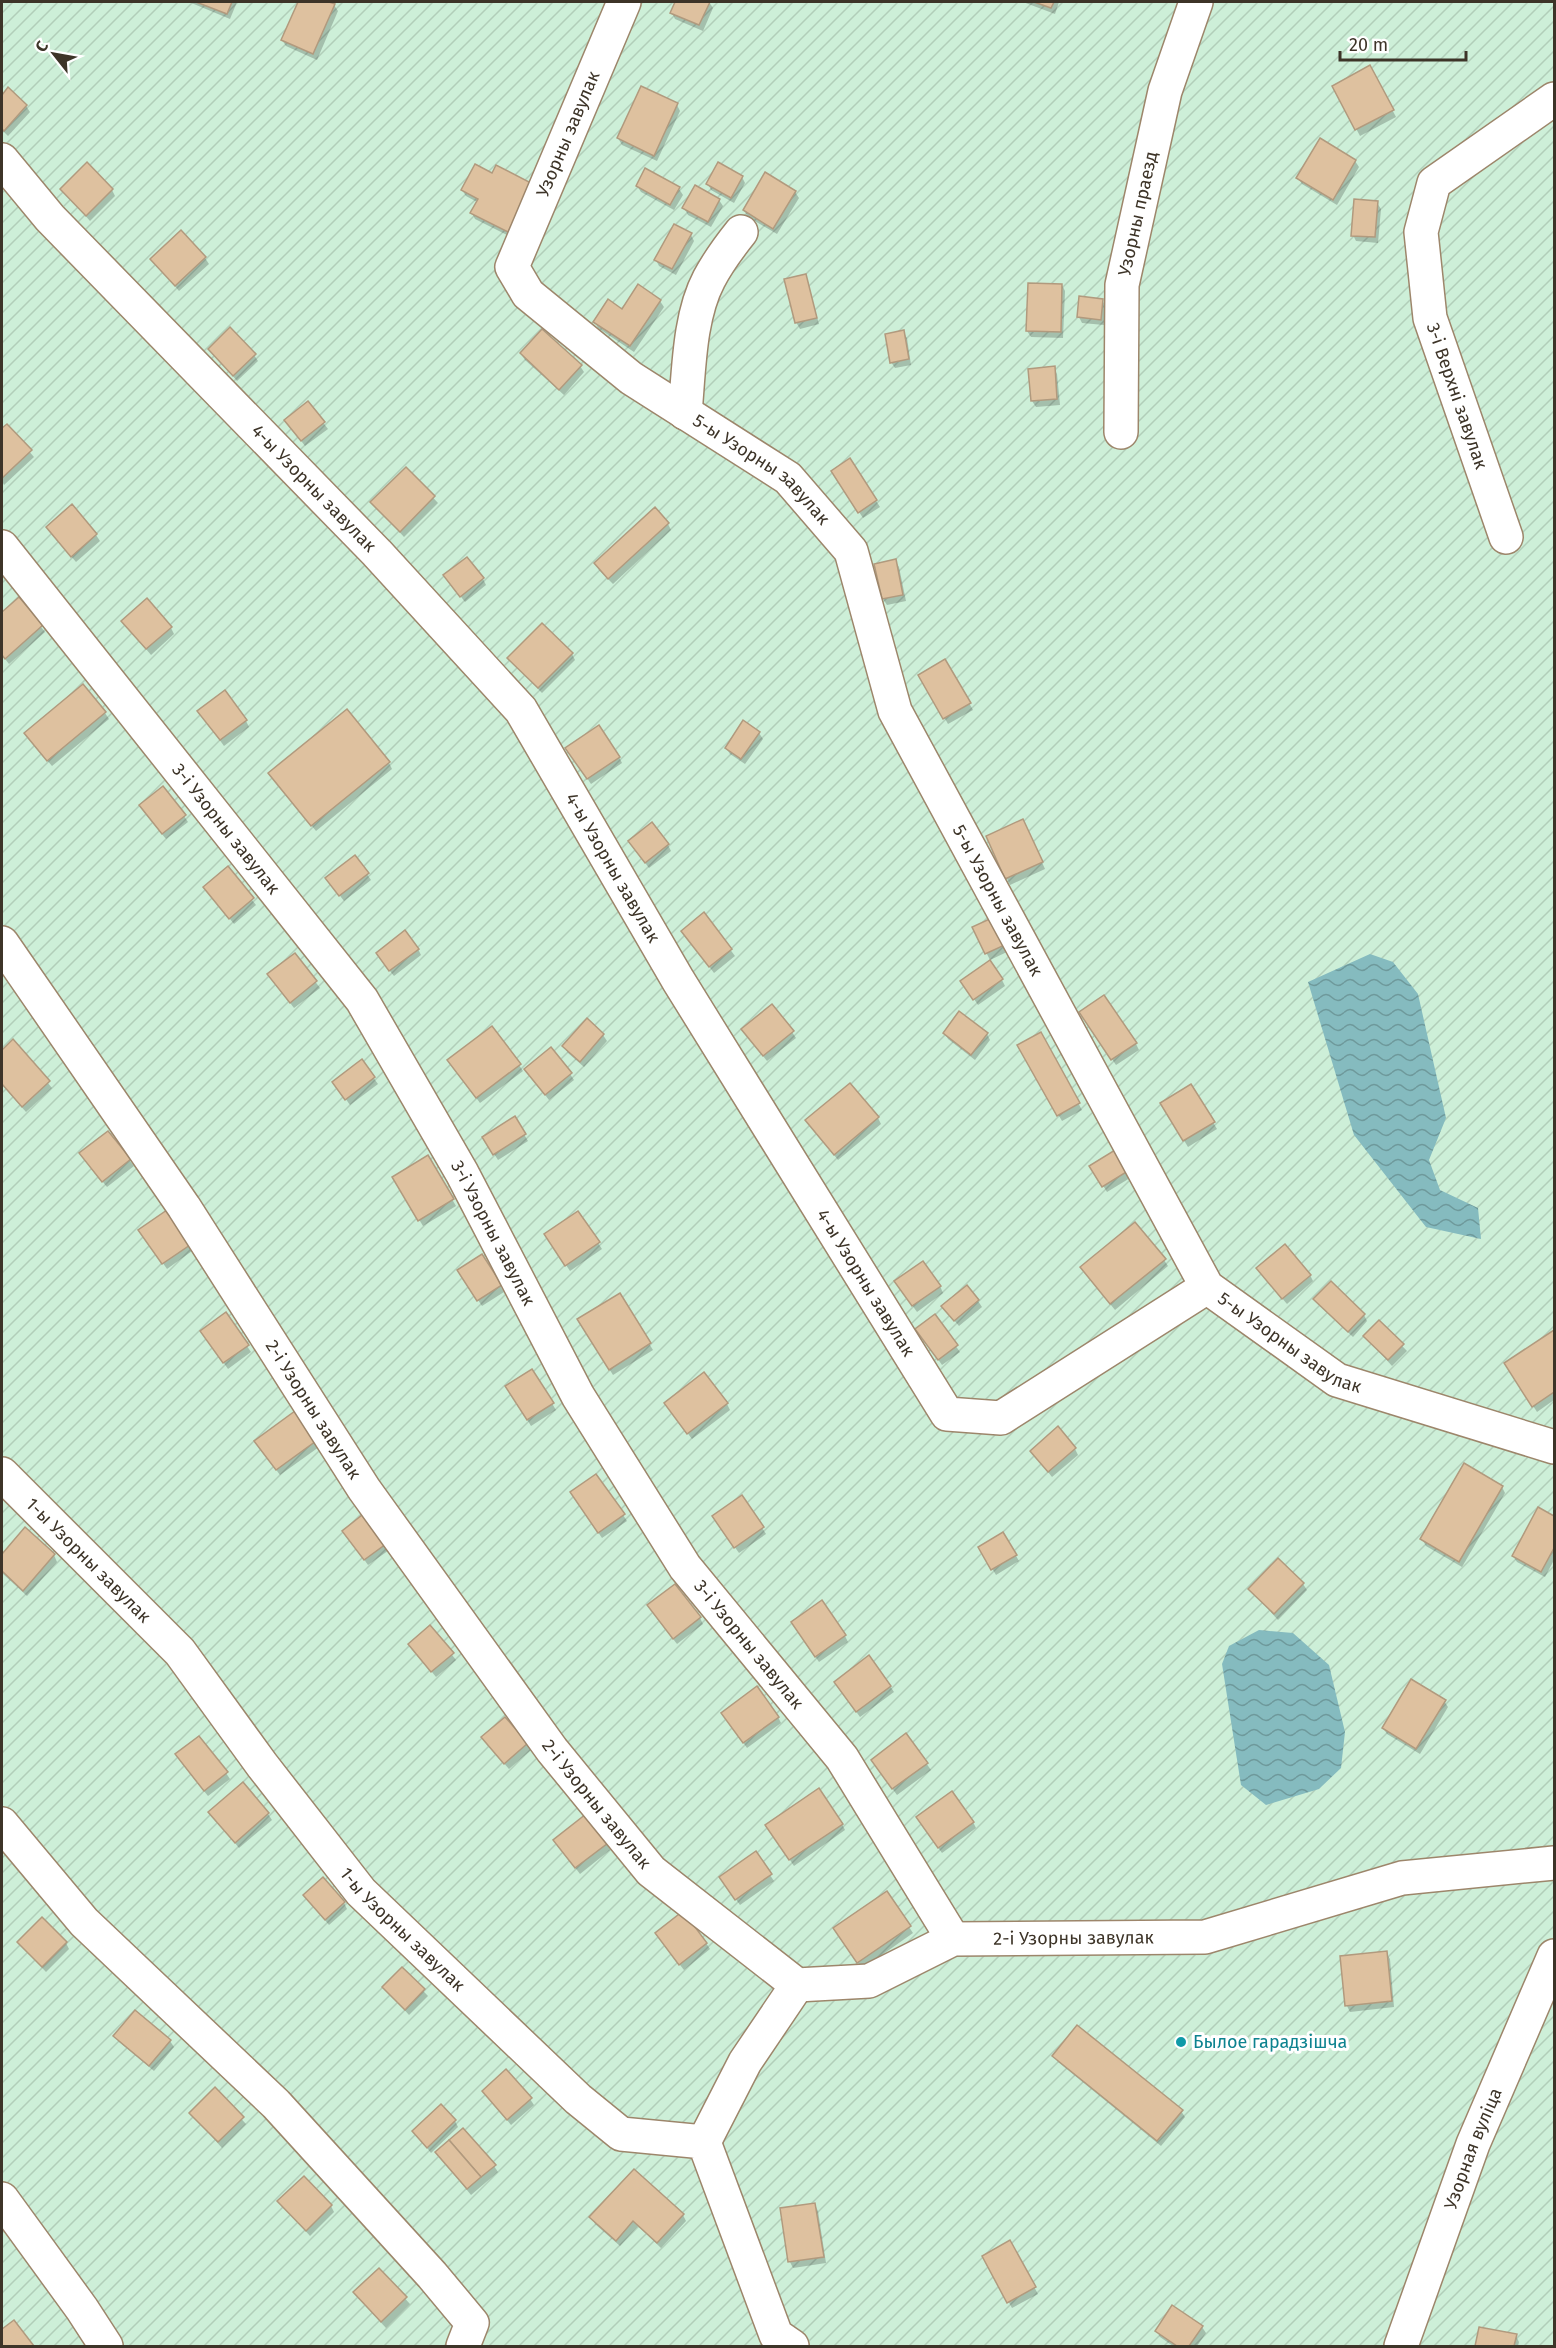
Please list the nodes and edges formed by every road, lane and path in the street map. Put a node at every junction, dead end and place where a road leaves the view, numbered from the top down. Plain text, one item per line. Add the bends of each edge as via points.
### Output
1 (624, 2) edge
2 (1196, 2) edge
3 (1554, 99) edge
4 (2, 160) edge
5 (741, 232) dead end
6 (512, 267) joint
7 (685, 413) junction
8 (1121, 432) dead end
9 (1506, 537) dead end
10 (2, 547) edge
11 (2, 944) edge
12 (1207, 1287) junction
13 (1554, 1447) edge
14 (2, 1474) edge
15 (2, 1824) edge
16 (1554, 1863) edge
17 (953, 1939) junction
18 (1554, 1956) edge
19 (797, 1985) junction
20 (704, 2142) junction
21 (2, 2199) edge
22 (777, 2343) edge
23 (106, 2346) edge
24 (463, 2346) edge
25 (1401, 2346) edge

1 - 6 lane, Узорны завулак
2 - 8 lane, Узорны праезд via 1165,91 1122,285
3 - 9 lane, 3-і Верхні завулак via 1434,183 1421,232 1430,318
4 - 12 lane, 4-ы Узорны завулак via 51,218 377,553 521,710 678,980 947,1414 1001,1418
5 - 7 lane via 708,281 692,333
6 - 7 lane, 5-ы Узорны завулак via 528,294 631,378
7 - 12 lane, 5-ы Узорны завулак via 788,478 851,551 895,711
10 - 17 lane, 3-і Узорны завулак via 362,1000 462,1173 578,1396 685,1567 842,1758
11 - 19 lane, 2-і Узорны завулак via 184,1207 364,1489 552,1750 651,1871
12 - 13 lane, 5-ы Узорны завулак via 1337,1380
14 - 20 lane, 1-ы Узорны завулак via 180,1652 262,1766 361,1892 561,2083 621,2134
15 - 24 lane via 84,1922 276,2104 432,2275 472,2323
16 - 17 lane, 2-і Узорны завулак via 1402,1878 1205,1937
17 - 19 lane, 2-і Узорны завулак via 869,1981
18 - 25 lane, Узорная вуліца via 1473,2145
19 - 20 lane via 745,2062
20 - 22 lane
21 - 23 lane

